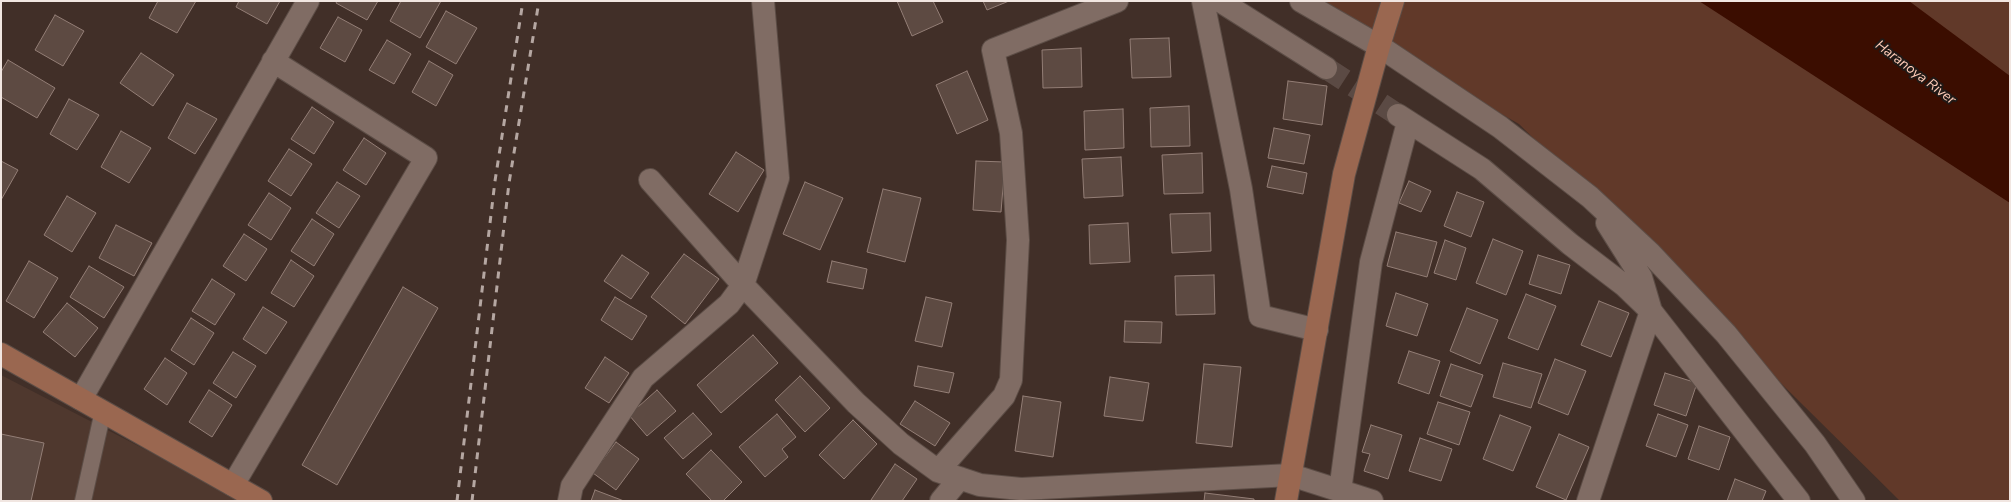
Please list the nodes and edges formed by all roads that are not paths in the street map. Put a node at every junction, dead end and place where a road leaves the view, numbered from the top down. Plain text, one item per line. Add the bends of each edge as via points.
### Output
1 (308, 1) edge
2 (763, 1) edge
3 (1117, 1) edge
4 (1203, 1) edge
5 (1220, 1) edge
6 (1302, 1) edge
7 (1393, 1) edge
8 (1379, 46) junction
9 (273, 61) junction
10 (1326, 68) tunnel mouth
11 (650, 180) dead end
12 (1590, 197) junction
13 (743, 285) junction
14 (1651, 311) junction
15 (1316, 330) junction
16 (1, 354) edge
17 (80, 398) junction
18 (103, 411) junction
19 (938, 471) junction
20 (1291, 475) junction
21 (960, 478) junction
22 (233, 485) junction
23 (1340, 491) junction
24 (1124, 492) edge
25 (83, 501) edge
26 (261, 501) edge
27 (569, 501) edge
28 (941, 501) edge
29 (1286, 501) edge
30 (1372, 501) edge
31 (1588, 501) edge
32 (1799, 501) edge
33 (1854, 501) edge

1 - 9 street
2 - 13 street via 778,178
3 - 19 street via 993,50 1011,133 1017,233 1011,380 1004,396
4 - 15 street via 1241,189 1260,316
5 - 10 street
6 - 8 street
7 - 8 street
8 - 12 street via 1500,127
8 - 15 street via 1344,174
9 - 17 street
9 - 22 street via 426,158
11 - 13 street
12 - 14 street via 1641,277
12 - 33 street via 1650,253 1726,334 1815,444
13 - 19 street via 856,404 901,444
13 - 27 street via 729,304 643,378 572,486
14 - 23 street via 1625,286 1570,244 1482,169 1403,118 1371,262
14 - 31 street
14 - 32 street
15 - 20 street
16 - 17 street
17 - 18 street
18 - 22 street
18 - 25 lane
19 - 21 street
20 - 23 street
20 - 24 street
20 - 29 street
21 - 24 street via 980,485 1021,489
21 - 28 street
22 - 26 street
23 - 30 street

